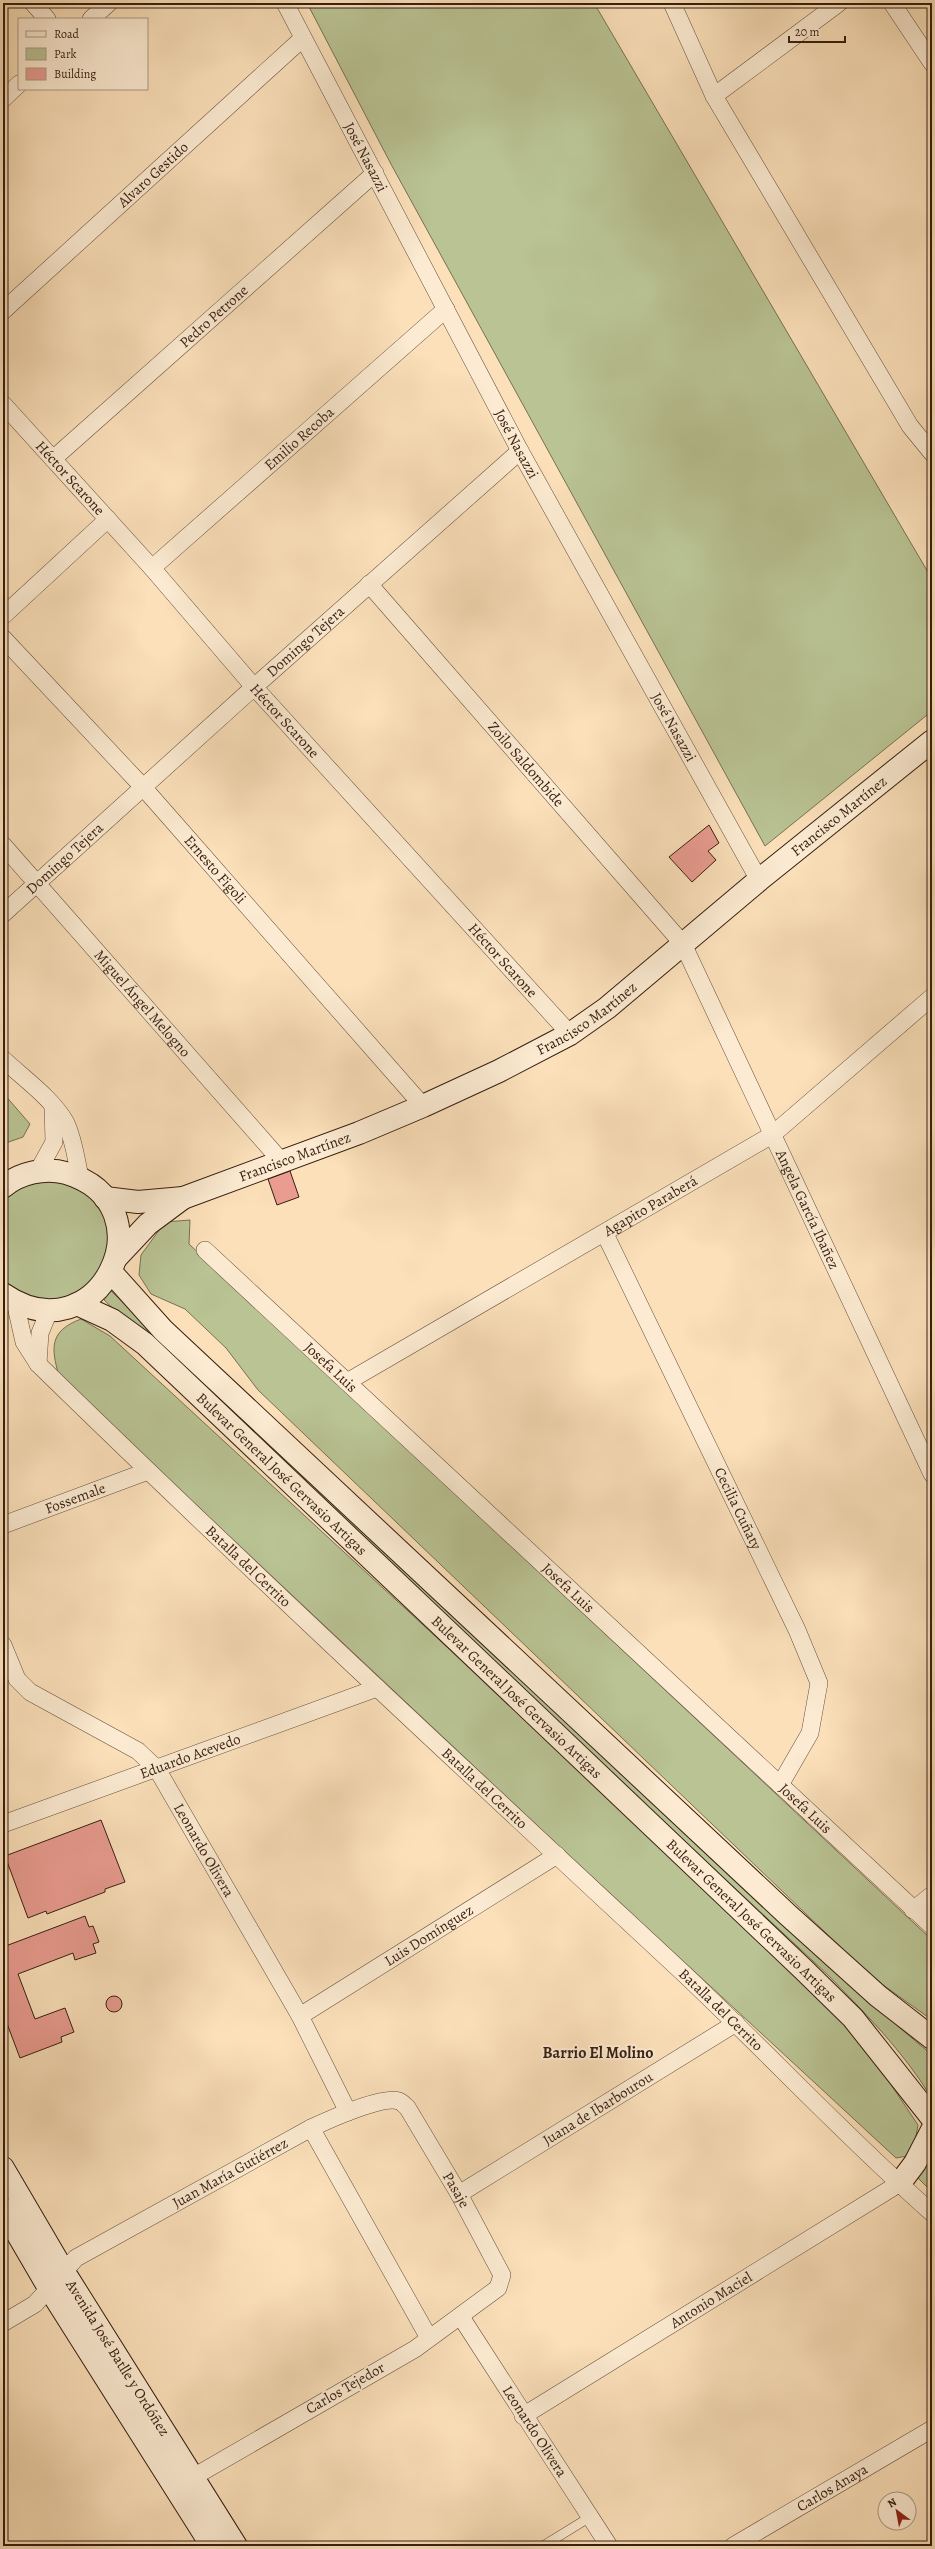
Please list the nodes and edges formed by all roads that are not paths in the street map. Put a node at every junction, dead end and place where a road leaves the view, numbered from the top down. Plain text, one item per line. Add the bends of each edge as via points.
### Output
1 (33, 3) edge
2 (109, 3) edge
3 (285, 3) edge
4 (672, 3) edge
5 (839, 3) edge
6 (892, 3) edge
7 (47, 18) edge
8 (92, 18) edge
9 (303, 38) junction
10 (932, 63) edge
11 (18, 85) edge
12 (714, 96) junction
13 (3, 99) edge
14 (375, 173) junction
15 (446, 309) junction
16 (3, 311) edge
17 (5, 411) edge
18 (520, 452) junction
19 (932, 453) edge
20 (54, 459) junction
21 (108, 519) junction
22 (152, 568) junction
23 (369, 584) junction
24 (3, 616) edge
25 (3, 638) edge
26 (254, 686) junction
27 (932, 741) edge
28 (142, 786) junction
29 (3, 845) edge
30 (759, 880) junction
31 (37, 883) junction
32 (3, 914) edge
33 (684, 944) junction
34 (932, 997) edge
35 (570, 1034) junction
36 (3, 1059) edge
37 (53, 1106) junction
38 (423, 1106) junction
39 (772, 1136) junction
40 (282, 1162) junction
41 (38, 1171) junction
42 (80, 1177) junction
43 (8, 1178) edge
44 (105, 1198) junction
45 (183, 1198) junction
46 (605, 1234) junction
47 (205, 1250) dead end
48 (114, 1265) junction
49 (9, 1298) edge
50 (77, 1304) junction
51 (49, 1311) junction
52 (38, 1364) junction
53 (347, 1382) junction
54 (148, 1471) junction
55 (932, 1474) edge
56 (3, 1525) edge
57 (3, 1645) edge
58 (377, 1688) junction
59 (157, 1769) junction
60 (780, 1785) junction
61 (3, 1824) edge
62 (557, 1856) junction
63 (932, 1895) edge
64 (913, 1910) junction
65 (932, 1926) edge
66 (300, 2016) junction
67 (736, 2023) junction
68 (932, 2038) edge
69 (407, 2107) joint
70 (348, 2112) junction
71 (932, 2118) edge
72 (311, 2128) junction
73 (932, 2130) edge
74 (3, 2168) edge
75 (900, 2184) junction
76 (459, 2194) junction
77 (3, 2209) edge
78 (932, 2213) edge
79 (64, 2272) junction
80 (502, 2275) joint
81 (49, 2288) junction
82 (461, 2317) junction
83 (3, 2323) edge
84 (429, 2338) junction
85 (523, 2416) junction
86 (931, 2432) edge
87 (183, 2482) junction
88 (590, 2517) junction
89 (212, 2546) edge
90 (236, 2546) edge
91 (543, 2546) edge
92 (609, 2546) edge
93 (733, 2546) edge

1 - 7 street
2 - 8 street
3 - 9 street, José Nasazzi
4 - 12 street
5 - 12 street
6 - 10 street
9 - 14 street, José Nasazzi
9 - 16 street, Alvaro Gestido
11 - 13 street
12 - 19 street via 910,426
14 - 15 street, José Nasazzi
14 - 20 street, Pedro Petrone
15 - 18 street, José Nasazzi
15 - 22 street, Emilio Recoba
17 - 20 street, Héctor Scarone
18 - 23 street, Domingo Tejera
18 - 30 street, José Nasazzi
20 - 21 street, Héctor Scarone
21 - 22 street, Héctor Scarone
21 - 24 street
22 - 26 street, Héctor Scarone
23 - 26 street, Domingo Tejera
23 - 33 street, Zoilo Saldombide
25 - 28 street, Ernesto Figoli
26 - 28 street, Domingo Tejera
26 - 35 street, Héctor Scarone
27 - 30 main road, Francisco Martínez
28 - 31 street, Domingo Tejera
28 - 38 street, Ernesto Figoli
29 - 31 street, Miguel Ángel Melogno
30 - 33 main road, Francisco Martínez
31 - 32 street, Domingo Tejera
31 - 40 street, Miguel Ángel Melogno
33 - 35 main road, Francisco Martínez via 608,1008
33 - 39 street, Angela García Ibañez
34 - 39 street, Agapito Paraberá
35 - 38 main road, Francisco Martínez
36 - 37 street
37 - 41 street via 54,1142
37 - 42 street via 65,1123 72,1140
38 - 40 main road, Francisco Martínez
39 - 46 street, Agapito Paraberá
39 - 55 street, Angela García Ibañez
40 - 45 main road, Francisco Martínez
41 - 42 main road via 59,1171
41 - 43 main road
42 - 44 main road via 94,1186
44 - 45 main road, Francisco Martínez via 138,1202
44 - 48 main road via 118,1226
45 - 48 main road, Francisco Martínez via 148,1224
46 - 53 street, Agapito Paraberá
46 - 60 street, Cecilia Cuñaty via 797,1630 819,1683 810,1733
47 - 53 street, Josefa Luis
48 - 50 main road, Francisco Martínez via 97,1291
48 - 68 main road, Bulevar General José Gervasio Artigas via 163,1330 743,1873 878,1996
49 - 51 main road via 32,1308
49 - 52 street, Batalla del Cerrito via 24,1342
50 - 51 main road, Francisco Martínez
50 - 71 main road, Bulevar General José Gervasio Artigas via 112,1320 145,1344 803,1969 853,2018
51 - 52 street via 40,1333
52 - 54 street, Batalla del Cerrito
53 - 60 street, Josefa Luis
54 - 56 street, Fossemale
54 - 58 street, Batalla del Cerrito
57 - 59 street, Leonardo Olivera via 17,1679 30,1692 138,1751
58 - 59 street, Eduardo Acevedo
58 - 62 street, Batalla del Cerrito
59 - 61 street, Eduardo Acevedo
59 - 66 street, Leonardo Olivera
60 - 64 street, Josefa Luis
62 - 66 street, Luis Domínguez
62 - 67 street, Batalla del Cerrito
63 - 64 street
64 - 65 street, Josefa Luis
66 - 70 street, Leonardo Olivera
67 - 75 street, Batalla del Cerrito
67 - 76 street, Juana de Ibarbourou
69 - 70 street, Juan María Gutiérrez via 399,2101 385,2101
69 - 76 street, Pasaje
70 - 72 street, Juan María Gutiérrez
72 - 79 street, Juan María Gutiérrez via 76,2258
72 - 84 street
73 - 75 main road via 915,2163
74 - 79 main road, Avenida José Batlle y Ordóñez
75 - 78 street, Batalla del Cerrito
75 - 85 street, Antonio Maciel
76 - 80 street, Pasaje
77 - 81 main road, Avenida José Batlle y Ordóñez
79 - 81 street, Juan María Gutiérrez
79 - 87 main road, Avenida José Batlle y Ordóñez
80 - 82 street, Carlos Tejedor via 498,2288
81 - 83 street, Juan María Gutiérrez via 35,2304
81 - 87 main road, Avenida José Batlle y Ordóñez
82 - 84 street, Carlos Tejedor
82 - 85 street, Leonardo Olivera
84 - 87 street, Carlos Tejedor via 415,2349
85 - 88 street, Leonardo Olivera
86 - 93 street, Carlos Anaya
87 - 89 main road, Avenida José Batlle y Ordóñez
87 - 90 main road, Avenida José Batlle y Ordóñez
88 - 91 lane
88 - 92 street, Leonardo Olivera

